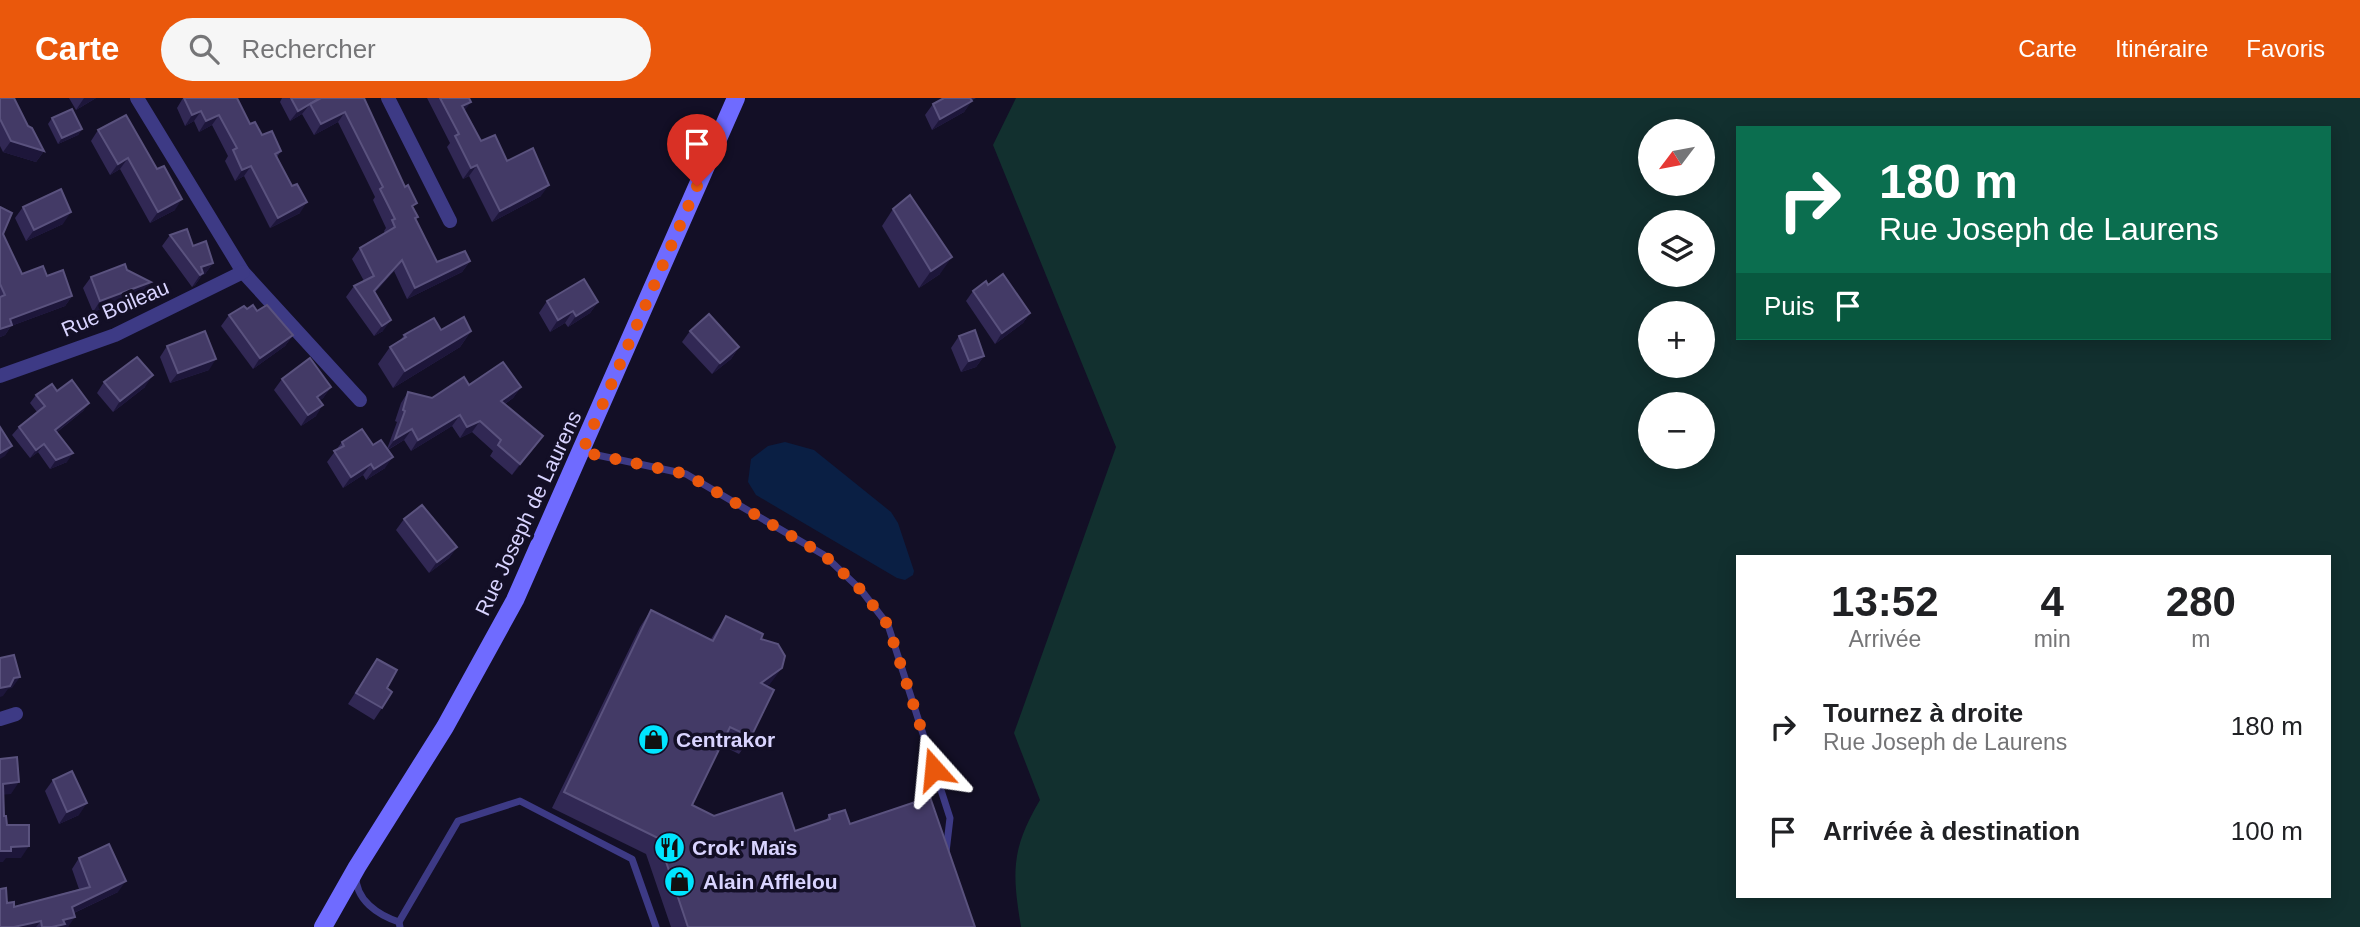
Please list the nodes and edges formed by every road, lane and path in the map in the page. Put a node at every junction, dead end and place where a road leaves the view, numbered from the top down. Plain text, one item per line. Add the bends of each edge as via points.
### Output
1 (137, 98) edge
2 (387, 98) edge
3 (736, 98) edge
4 (450, 221) dead end
5 (243, 272) junction
6 (0, 376) edge
7 (360, 400) dead end
8 (582, 452) junction
9 (16, 714) dead end
10 (0, 719) edge
11 (946, 855) edge
12 (357, 867) junction
13 (400, 924) edge
14 (323, 927) edge
15 (656, 927) edge

1 - 5 street
2 - 4 street
3 - 8 main road, Rue Joseph de Laurens
5 - 6 street, Rue Boileau via 115,335
5 - 7 street
8 - 11 lane via 686,474 824,555 861,590 888,625 950,818
8 - 12 main road, Rue Joseph de Laurens via 492,646
9 - 10 street
12 - 13 lane via 361,896 380,916
12 - 14 main road, Rue Joseph de Laurens
13 - 15 lane via 458,821 520,801 632,859

